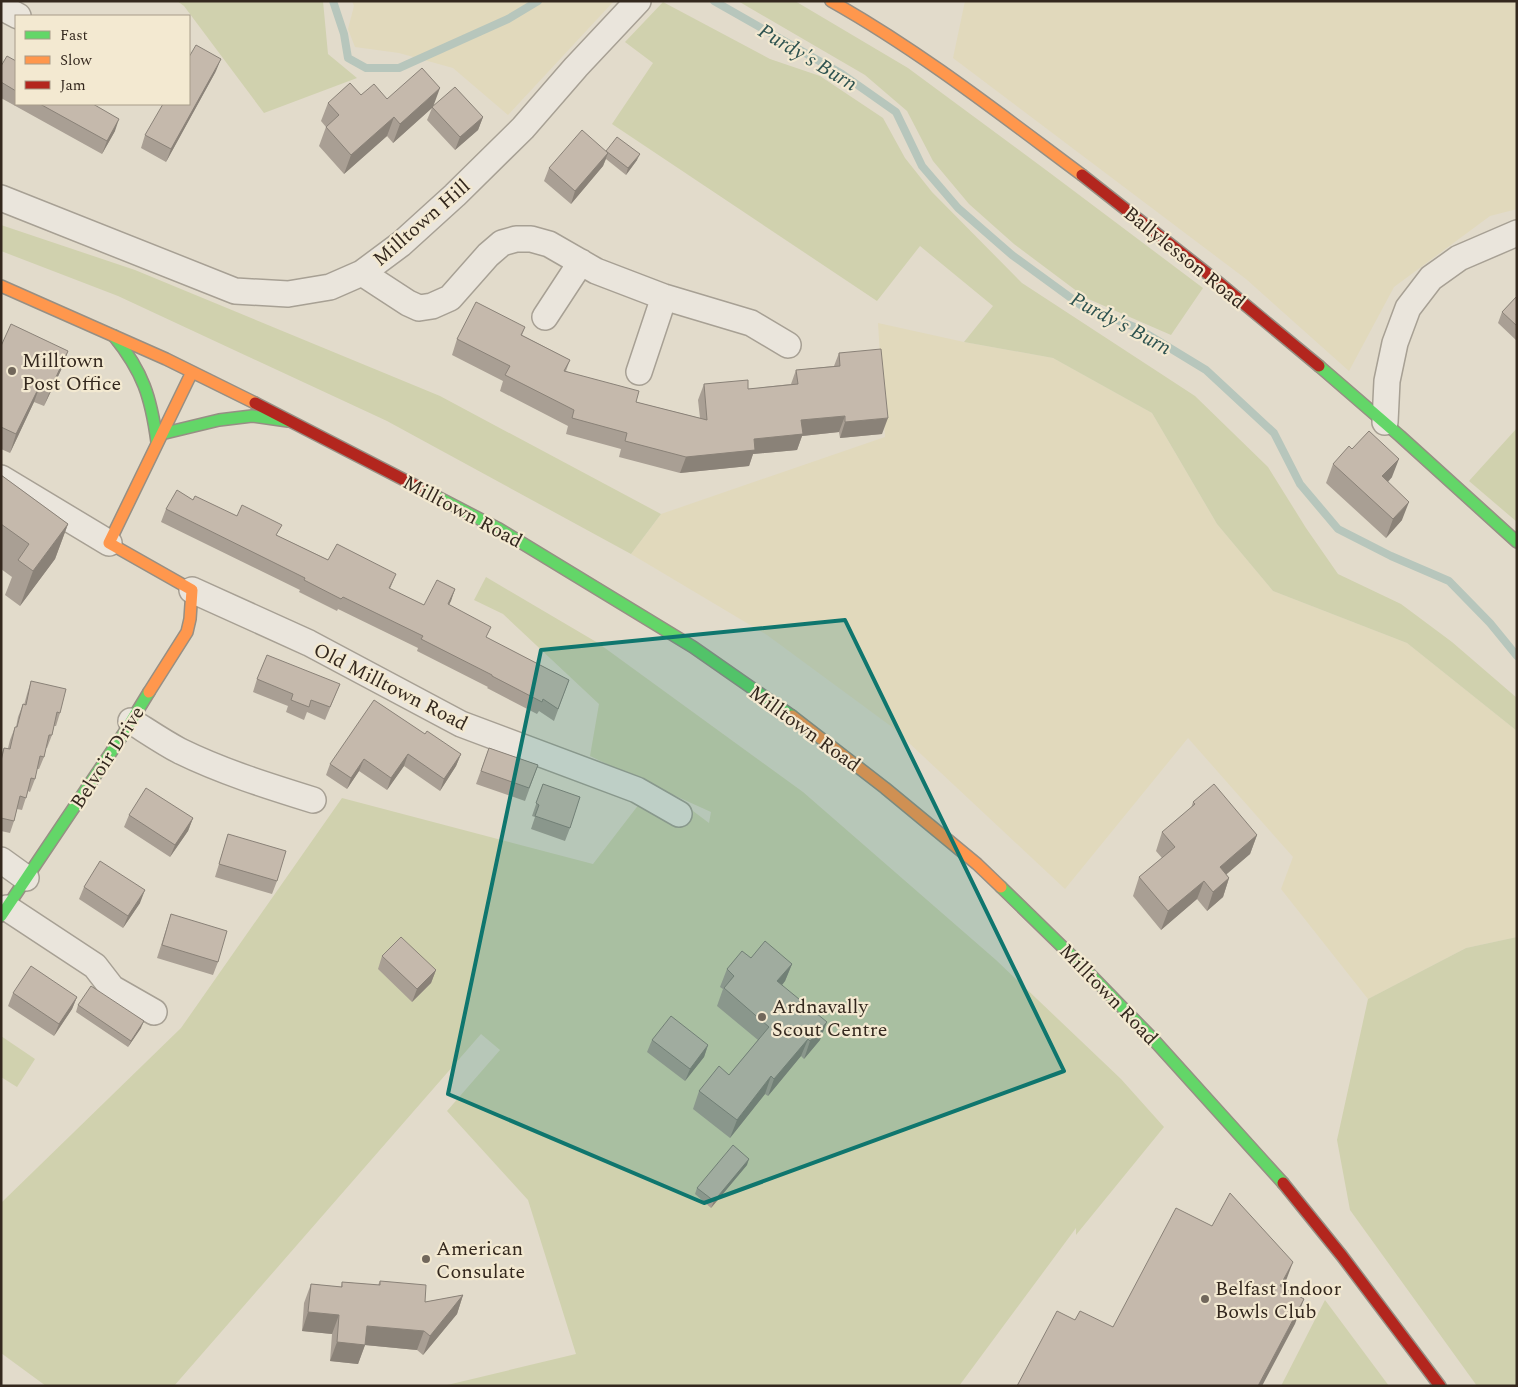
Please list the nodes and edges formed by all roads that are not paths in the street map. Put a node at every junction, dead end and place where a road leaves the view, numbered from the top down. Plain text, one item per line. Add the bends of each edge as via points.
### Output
1 (638, 1) edge
2 (831, 1) edge
3 (1, 7) edge
4 (16, 15) edge
5 (1, 198) edge
6 (1517, 233) edge
7 (581, 262) junction
8 (362, 273) junction
9 (1, 286) edge
10 (664, 297) junction
11 (545, 318) dead end
12 (114, 336) junction
13 (788, 345) dead end
14 (192, 372) junction
15 (639, 372) dead end
16 (294, 422) junction
17 (1385, 422) junction
18 (159, 438) junction
19 (1, 478) edge
20 (1517, 542) edge
21 (109, 543) junction
22 (192, 590) junction
23 (131, 721) junction
24 (313, 800) dead end
25 (679, 814) dead end
26 (1, 860) edge
27 (26, 878) junction
28 (4, 912) edge
29 (154, 1012) dead end
30 (1440, 1386) edge

1 - 8 street, Milltown Hill via 462,188 401,244
2 - 17 main road, Ballylesson Road via 864,19 953,79 1090,180
3 - 4 street
5 - 8 street, Milltown Hill via 235,291 288,294 330,286
6 - 17 street via 1459,258 1431,278 1408,308 1386,381
7 - 8 street via 549,244 531,238 516,239 502,243 488,255 450,298 419,308
7 - 10 street
7 - 11 street
9 - 12 main road, Milltown Road
10 - 13 street via 751,324
10 - 15 street
12 - 14 main road, Milltown Road
12 - 18 main road via 140,372
14 - 16 main road, Milltown Road
14 - 18 main road
16 - 18 main road via 252,416 219,420
16 - 30 main road, Milltown Road via 499,529 693,647 886,788 977,864 1152,1038 1283,1183
17 - 20 main road, Ballylesson Road
18 - 21 main road
19 - 21 street, Old Milltown Road
21 - 22 main road, Old Milltown Road
22 - 23 main road, Belvoir Drive via 187,632
22 - 25 street, Old Milltown Road via 309,643 461,724 637,790
23 - 24 street via 179,750 216,767
23 - 27 main road, Belvoir Drive
26 - 27 street
27 - 28 main road, Belvoir Drive
28 - 29 street via 95,966 112,988

